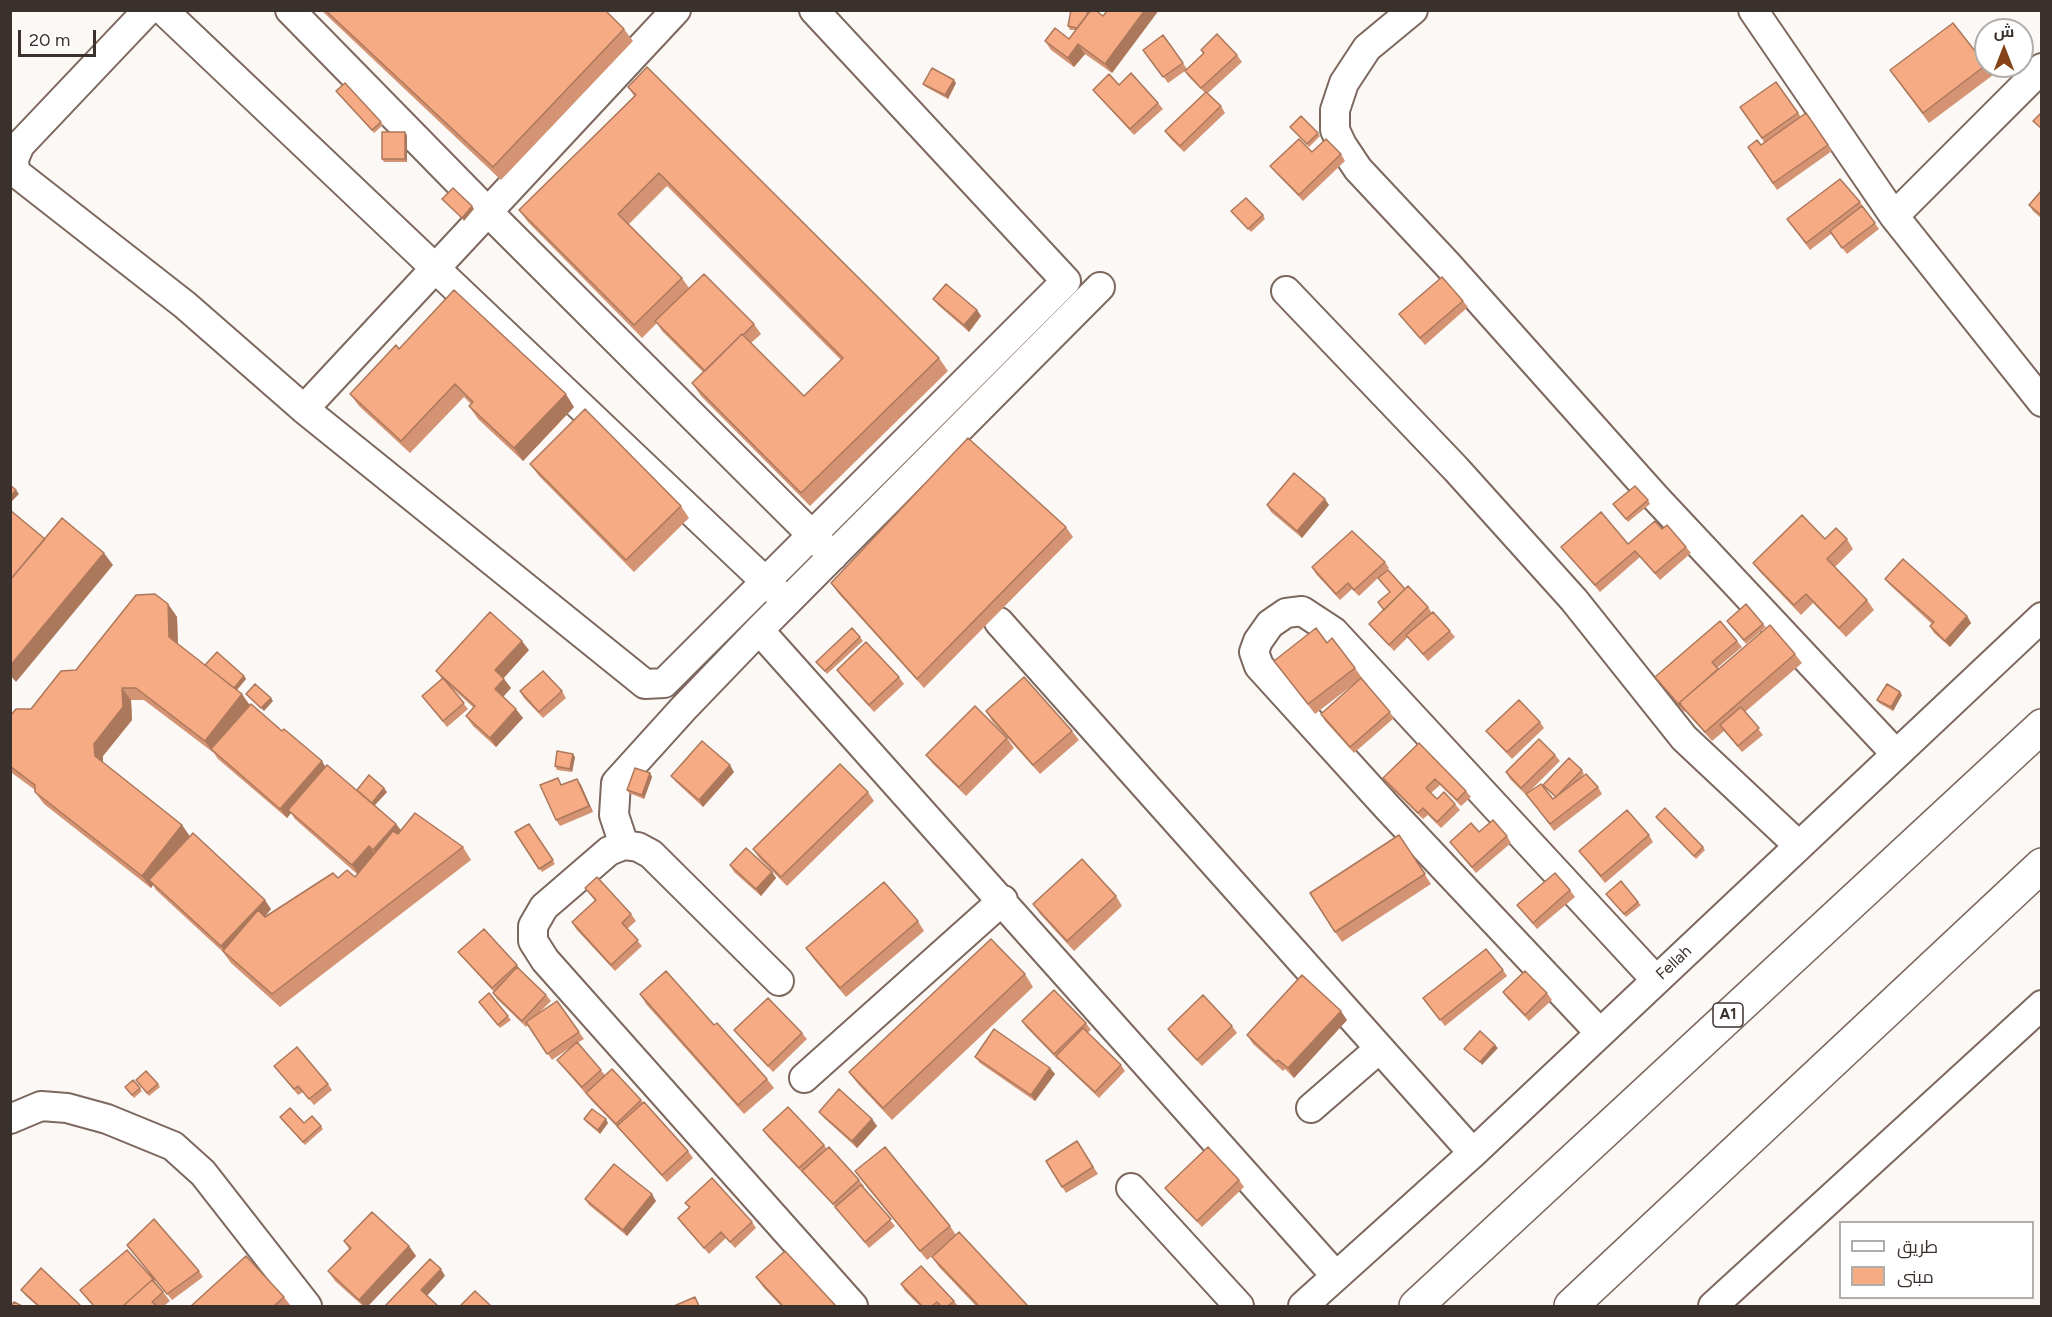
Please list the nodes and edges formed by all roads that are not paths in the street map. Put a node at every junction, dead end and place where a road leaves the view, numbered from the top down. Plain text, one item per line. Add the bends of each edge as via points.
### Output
1 (148, 10) edge
2 (162, 10) edge
3 (290, 10) edge
4 (676, 10) edge
5 (814, 10) edge
6 (1413, 10) edge
7 (1760, 13) edge
8 (2042, 68) edge
9 (488, 213) junction
10 (1894, 216) junction
11 (436, 269) junction
12 (1100, 286) dead end
13 (1286, 291) dead end
14 (2042, 402) edge
15 (304, 409) junction
16 (813, 535) junction
17 (833, 556) junction
18 (766, 583) junction
19 (787, 602) junction
20 (2042, 617) edge
21 (999, 622) dead end
22 (759, 630) junction
23 (2042, 726) edge
24 (1896, 754) junction
25 (624, 845) junction
26 (1798, 845) junction
27 (2042, 865) edge
28 (1002, 900) junction
29 (1656, 980) junction
30 (779, 981) dead end
31 (2042, 1005) edge
32 (1600, 1033) junction
33 (1379, 1049) junction
34 (804, 1078) dead end
35 (1311, 1107) dead end
36 (10, 1119) edge
37 (1473, 1153) junction
38 (1131, 1188) dead end
39 (1336, 1276) junction
40 (307, 1306) edge
41 (853, 1306) edge
42 (1239, 1306) edge
43 (1303, 1306) edge
44 (1416, 1306) edge
45 (1571, 1306) edge
46 (1713, 1306) edge

1 - 15 street via 20,145 14,159 15,172 185,305
2 - 11 street
3 - 9 street
4 - 9 street
5 - 16 street via 1066,281
6 - 24 street via 1367,48 1344,82 1335,110 1335,130 1342,145 1358,169 1655,497
7 - 10 street
8 - 10 street
9 - 11 street
9 - 16 street
10 - 14 street
11 - 15 street
11 - 18 street
12 - 17 street
13 - 26 street via 1456,468 1574,600 1684,738
15 - 18 street via 645,684 664,683
16 - 17 street
16 - 18 street
17 - 19 street
18 - 19 street
19 - 22 street
20 - 24 street, Fellah
21 - 33 street
22 - 25 street via 616,783 614,815
22 - 28 street
23 - 44 highway, A1
24 - 26 street, Fellah
25 - 30 street via 651,854
25 - 41 street via 609,852 544,907 533,926 533,941 544,960
26 - 29 street, Fellah
27 - 45 highway
28 - 34 street
28 - 39 street
29 - 32 street, Fellah
29 - 32 street via 1334,632 1302,612 1286,613 1270,624 1254,652 1259,666
31 - 46 street
32 - 37 street, Fellah
33 - 35 street
33 - 37 street
36 - 40 street via 41,1106 67,1107 173,1146 202,1173
37 - 39 street, Fellah
38 - 42 street
39 - 43 street, Fellah

